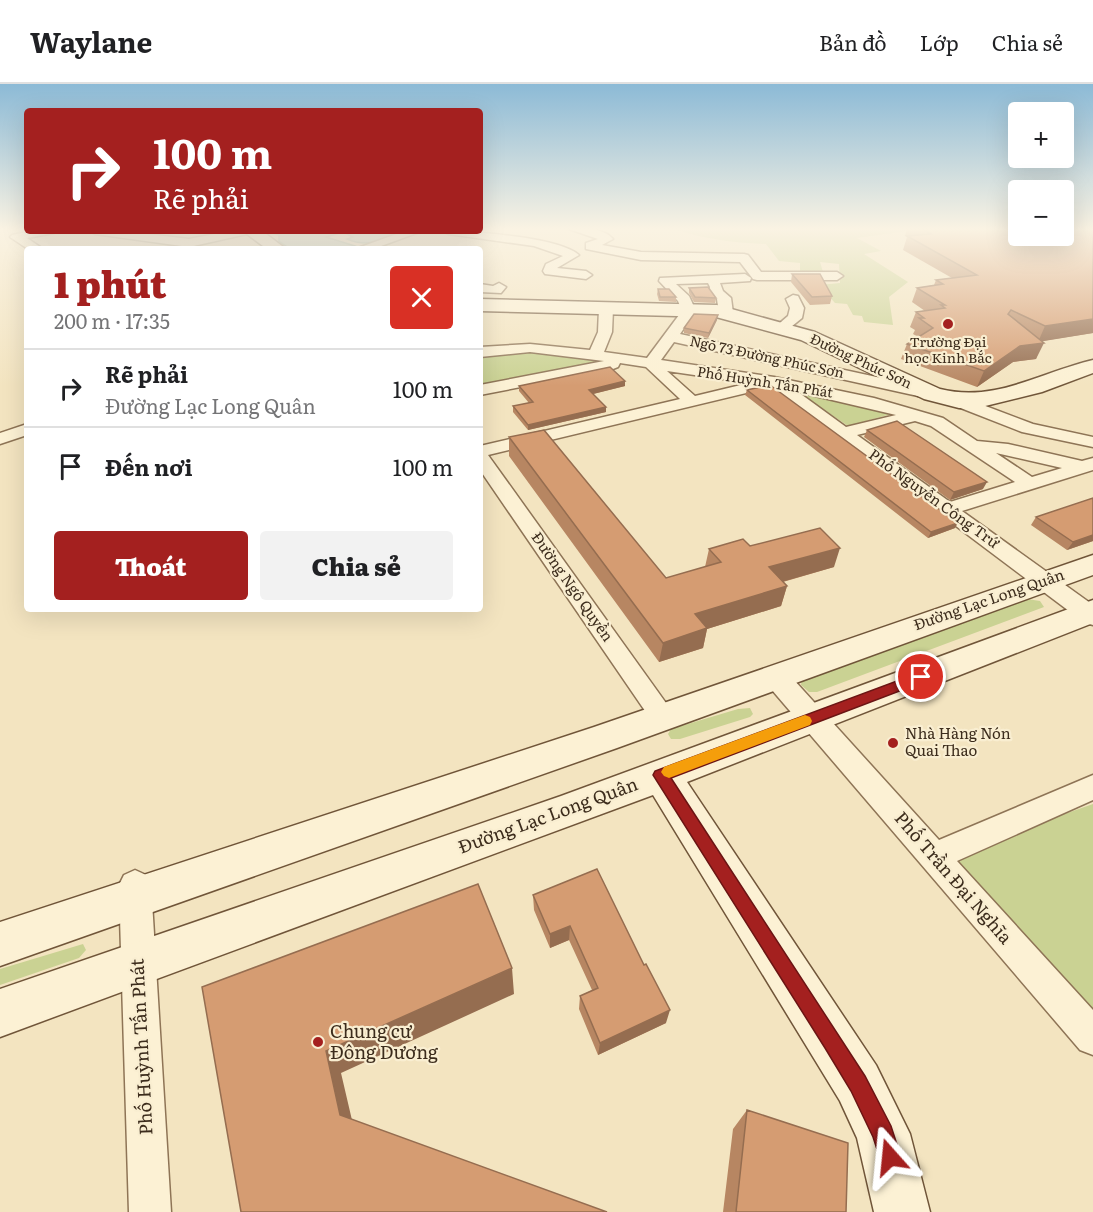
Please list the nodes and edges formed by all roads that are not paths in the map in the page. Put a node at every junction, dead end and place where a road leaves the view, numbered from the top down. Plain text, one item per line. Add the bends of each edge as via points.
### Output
1 (666, 281) edge
2 (712, 281) edge
3 (499, 287) dead end
4 (483, 288) edge
5 (793, 298) dead end
6 (483, 305) edge
7 (606, 309) junction
8 (689, 311) junction
9 (726, 313) junction
10 (782, 328) junction
11 (672, 337) junction
12 (483, 352) edge
13 (595, 355) junction
14 (629, 361) junction
15 (651, 364) junction
16 (1084, 369) edge
17 (774, 382) junction
18 (483, 389) edge
19 (932, 394) junction
20 (690, 400) junction
21 (958, 401) junction
22 (917, 415) junction
23 (24, 430) edge
24 (843, 433) junction
25 (0, 439) edge
26 (1093, 442) edge
27 (975, 446) junction
28 (483, 450) edge
29 (483, 461) edge
30 (1088, 465) edge
31 (1029, 483) junction
32 (947, 509) junction
33 (1093, 564) edge
34 (1044, 580) junction
35 (1091, 614) edge
36 (775, 676) junction
37 (663, 717) junction
38 (813, 718) junction
39 (661, 775) junction
40 (1093, 788) edge
41 (933, 856) junction
42 (135, 889) junction
43 (0, 944) edge
44 (138, 964) junction
45 (0, 1013) edge
46 (1093, 1037) edge
47 (150, 1212) edge
48 (902, 1212) edge

1 - 8 street via 684,299
2 - 9 street via 716,292 724,298
3 - 4 street
5 - 10 street via 795,318
6 - 7 main road, Đường Phúc Sơn
7 - 8 main road, Đường Phúc Sơn
7 - 13 street via 606,332
8 - 9 main road, Đường Phúc Sơn
8 - 11 street
9 - 10 main road, Đường Phúc Sơn
10 - 19 main road, Đường Phúc Sơn via 818,340
11 - 15 street
11 - 19 street, Ngõ 73 Đường Phúc Sơn
12 - 13 street, Phố Huỳnh Tấn Phát via 537,347
13 - 14 street, Phố Huỳnh Tấn Phát
14 - 15 street, Phố Huỳnh Tấn Phát
14 - 18 street
15 - 17 street, Phố Huỳnh Tấn Phát
15 - 20 street
16 - 21 main road, Đường Phúc Sơn via 1002,377 1003,380 978,393 984,399
17 - 20 street
17 - 22 street, Phố Huỳnh Tấn Phát
17 - 24 street, Phố Nguyễn Công Trứ
19 - 21 main road, Đường Phúc Sơn
20 - 28 street
21 - 22 street
21 - 26 street via 1028,428
22 - 24 street
22 - 27 street, Phố Huỳnh Tấn Phát via 945,426
23 - 25 street
24 - 32 street, Phố Nguyễn Công Trứ
27 - 30 street
27 - 31 street, Phố Huỳnh Tấn Phát
29 - 37 street, Đường Ngô Quyền
30 - 31 street
31 - 32 street
32 - 34 street, Phố Nguyễn Công Trứ
33 - 34 main road, Đường Lạc Long Quân
34 - 35 street, Phố Nguyễn Công Trứ
34 - 36 main road, Đường Lạc Long Quân
35 - 38 main road, Đường Lạc Long Quân
36 - 37 main road, Đường Lạc Long Quân
36 - 38 street, Phố Trần Đại Nghĩa
37 - 42 main road, Đường Lạc Long Quân
38 - 39 main road, Đường Lạc Long Quân
38 - 41 street, Phố Trần Đại Nghĩa
39 - 44 main road, Đường Lạc Long Quân
39 - 48 main road via 858,1083 883,1134
40 - 41 street
41 - 46 street, Phố Trần Đại Nghĩa
42 - 43 main road, Đường Lạc Long Quân
42 - 44 street, Phố Huỳnh Tấn Phát
44 - 45 main road, Đường Lạc Long Quân
44 - 47 street, Phố Huỳnh Tấn Phát

